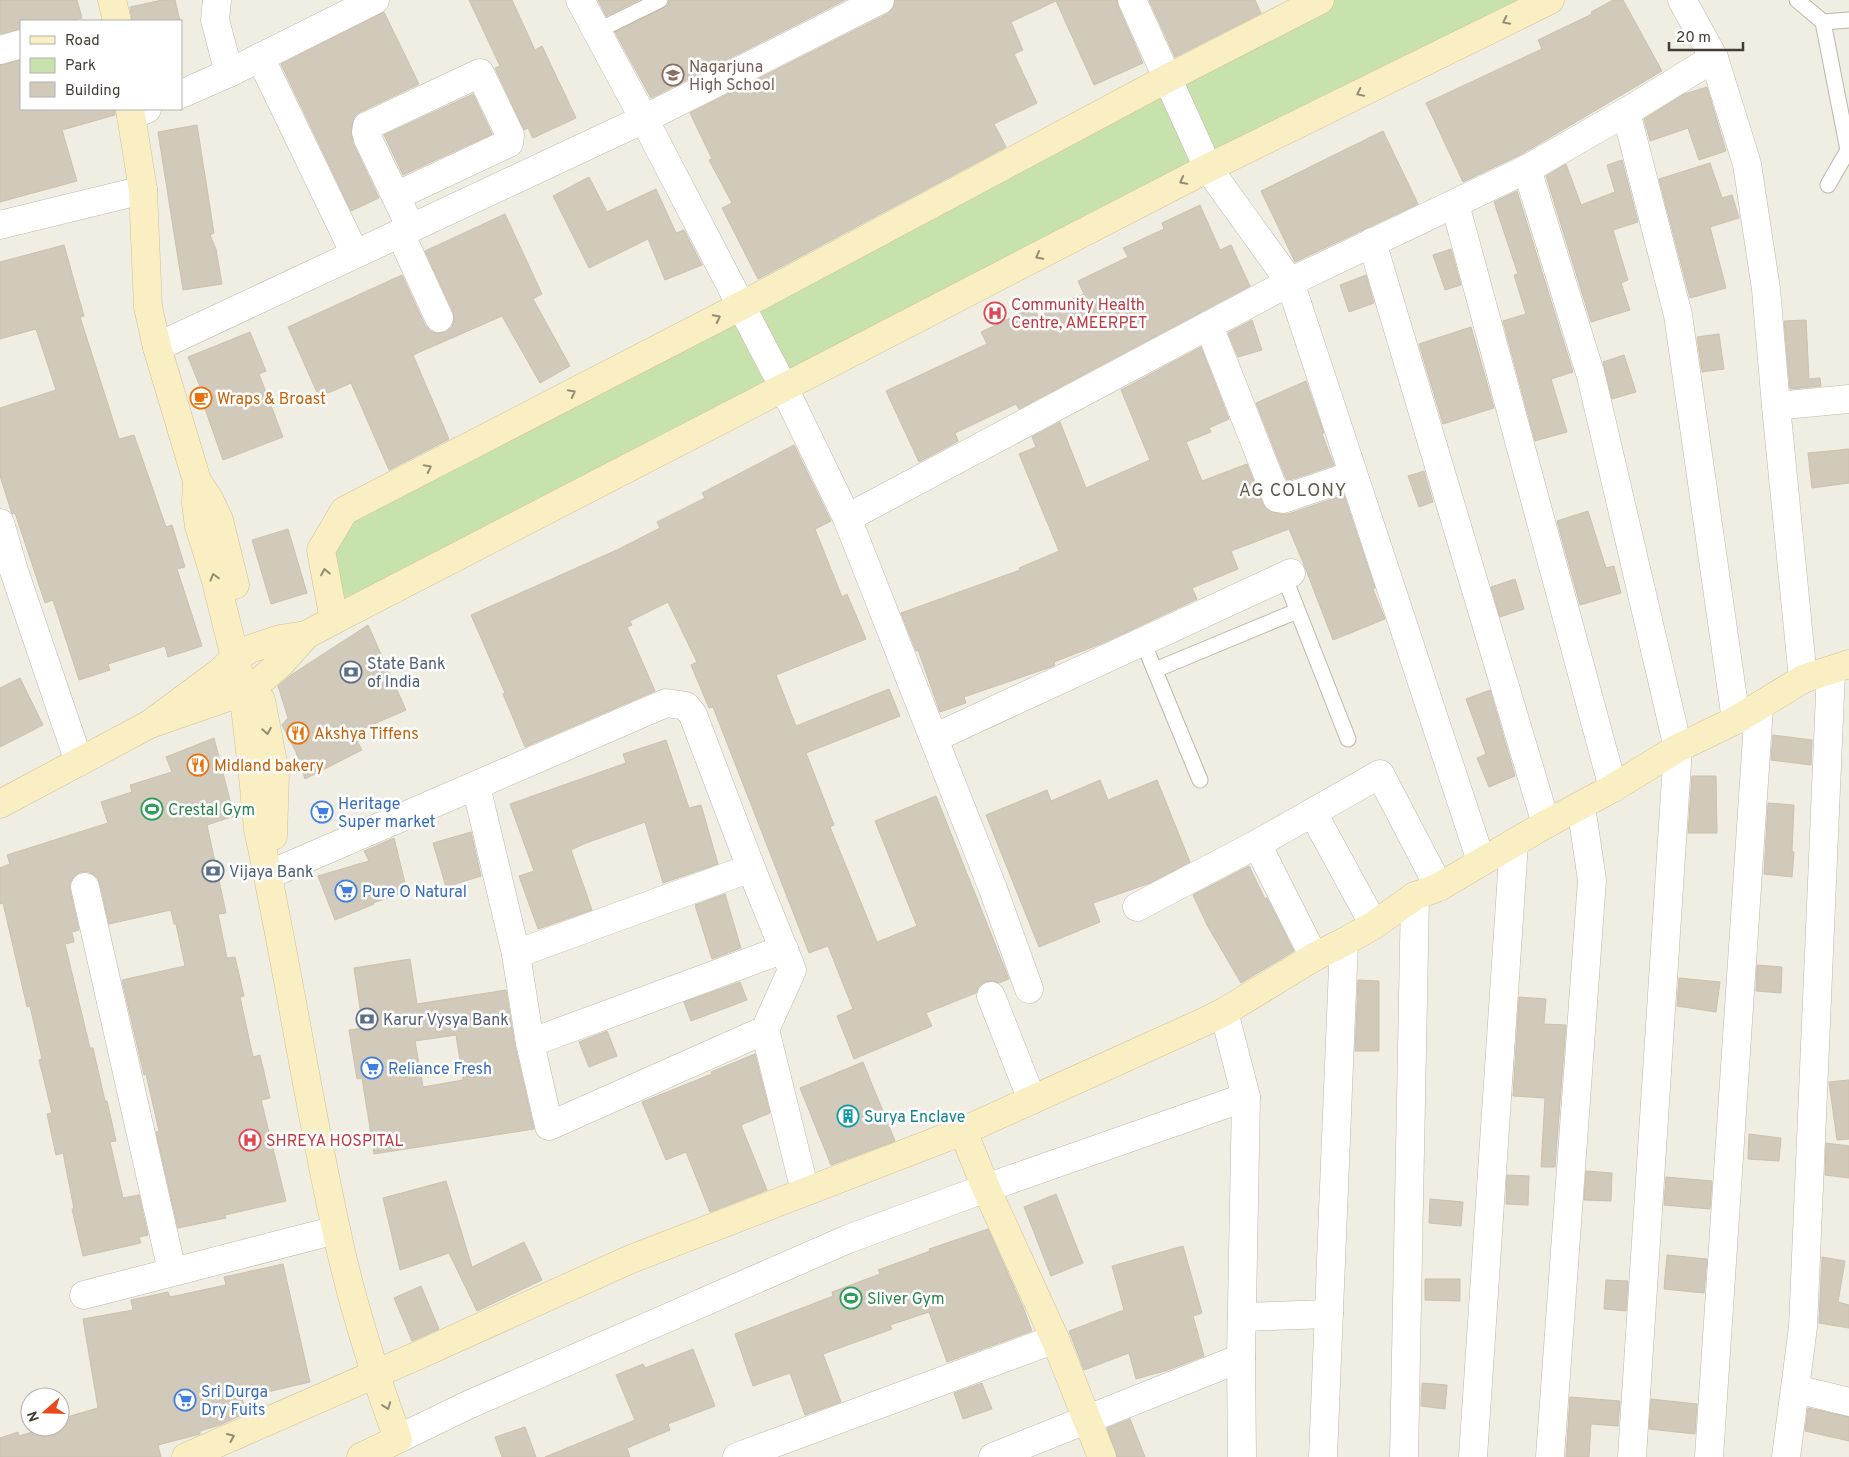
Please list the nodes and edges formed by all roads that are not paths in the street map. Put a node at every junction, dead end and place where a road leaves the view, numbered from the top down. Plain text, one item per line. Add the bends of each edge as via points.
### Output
1 (217, 0) edge
2 (375, 0) edge
3 (580, 0) edge
4 (660, 0) edge
5 (880, 0) edge
6 (1132, 0) edge
7 (1320, 0) edge
8 (1550, 0) edge
9 (1682, 0) edge
10 (1797, 0) edge
11 (1849, 20) edge
12 (1823, 22) junction
13 (597, 31) junction
14 (20, 44) edge
15 (0, 50) edge
16 (260, 58) junction
17 (1714, 58) junction
18 (229, 73) junction
19 (1168, 78) junction
20 (182, 94) edge
21 (136, 111) edge
22 (1626, 112) junction
23 (644, 119) junction
24 (492, 150) junction
25 (1208, 168) junction
26 (1526, 169) junction
27 (507, 183) junction
28 (1828, 186) dead end
29 (143, 190) junction
30 (396, 196) junction
31 (1455, 204) junction
32 (0, 225) edge
33 (406, 230) junction
34 (1372, 242) junction
35 (355, 254) junction
36 (1290, 282) junction
37 (741, 306) junction
38 (438, 318) dead end
39 (1209, 326) junction
40 (157, 346) junction
41 (784, 388) junction
42 (1849, 399) edge
43 (1776, 406) junction
44 (1353, 474) junction
45 (847, 518) junction
46 (0, 524) edge
47 (1288, 574) joint
48 (7, 575) edge
49 (1298, 611) junction
50 (334, 620) junction
51 (306, 635) junction
52 (1143, 642) junction
53 (243, 654) junction
54 (1840, 668) edge
55 (1155, 670) junction
56 (1803, 679) junction
57 (250, 687) junction
58 (1759, 707) junction
59 (1736, 720) junction
60 (150, 724) junction
61 (934, 738) junction
62 (1348, 740) dead end
63 (1678, 748) junction
64 (79, 762) junction
65 (1200, 780) dead end
66 (476, 786) junction
67 (1613, 788) junction
68 (0, 804) edge
69 (1581, 806) junction
70 (1314, 813) junction
71 (1546, 824) junction
72 (1514, 843) junction
73 (1257, 844) junction
74 (1480, 861) junction
75 (751, 868) junction
76 (268, 875) junction
77 (85, 887) dead end
78 (1427, 891) junction
79 (1137, 907) dead end
80 (1374, 925) junction
81 (1344, 942) junction
82 (784, 949) junction
83 (516, 954) junction
84 (1314, 957) junction
85 (1029, 989) dead end
86 (991, 996) dead end
87 (1224, 1012) junction
88 (765, 1030) junction
89 (530, 1043) junction
90 (1246, 1097) junction
91 (1032, 1100) junction
92 (963, 1131) junction
93 (986, 1188) junction
94 (805, 1191) junction
95 (336, 1230) junction
96 (172, 1271) junction
97 (84, 1295) dead end
98 (1329, 1314) junction
99 (1242, 1317) junction
100 (1055, 1339) junction
101 (1241, 1358) junction
102 (375, 1374) junction
103 (1796, 1389) junction
104 (1849, 1402) edge
105 (1086, 1420) junction
106 (398, 1439) junction
107 (186, 1457) edge
108 (360, 1457) edge
109 (737, 1457) edge
110 (993, 1457) edge
111 (1102, 1457) edge
112 (1242, 1457) edge
113 (1323, 1457) edge
114 (1404, 1457) edge
115 (1473, 1457) edge
116 (1550, 1457) edge
117 (1632, 1457) edge
118 (1709, 1457) edge
119 (1786, 1457) edge

1 - 18 street via 215,20
2 - 16 street
3 - 13 street
4 - 13 lane
5 - 23 street
6 - 19 street
7 - 19 main road
8 -> 25 main road
9 - 17 street
10 - 12 lane
11 - 12 lane
12 - 28 lane via 1848,150
13 - 23 street
14 - 15 street
16 - 18 street
16 - 35 street
17 - 22 street
17 - 43 street via 1746,164 1766,288
18 - 20 street
19 - 25 street
19 - 37 main road
21 - 29 main road
22 - 26 street
22 - 59 street via 1678,315
23 - 27 street
23 - 37 street
24 - 27 street
24 - 30 street
24 - 30 street via 509,143 511,138 479,73 367,126 368,139
25 - 36 street
25 -> 41 main road
26 - 31 street
26 - 63 street via 1591,376
27 - 33 street
29 - 32 street
29 - 40 main road via 148,307
30 - 33 street
31 - 34 street
31 - 67 street
33 - 35 street
33 - 38 street
34 - 36 street
34 - 71 street
35 - 40 street
36 - 39 street
36 - 44 street
37 - 41 street
50 -> 37 main road via 321,550 344,512
39 - 44 street via 1277,498
39 - 45 street
40 - 53 main road via 197,481 219,520
41 - 45 street
41 - 50 main road
42 - 43 street
43 - 56 street
44 - 74 street
45 - 61 street
46 - 48 street
47 - 49 lane
47 - 52 street
48 - 64 street
49 - 55 lane
49 - 62 lane
50 - 51 main road
51 - 53 main road via 280,639
51 - 57 main road via 281,663
52 - 55 lane
52 - 61 street
53 - 57 main road
53 - 60 main road
54 - 56 main road
54 - 103 street via 1803,1327
55 - 65 lane
56 - 58 main road
57 - 60 main road
57 - 76 main road via 274,773 274,824
58 - 59 main road
58 - 118 street
59 - 63 main road
60 - 64 main road
61 - 85 street
63 - 67 main road
63 - 117 street
64 - 68 main road
66 - 75 street via 666,703 678,703 686,706 693,715
66 - 76 street
66 - 83 street
67 - 69 main road
69 - 71 main road
69 - 116 street via 1592,880
70 - 73 street
70 - 78 street via 1380,774
70 - 80 street
71 - 72 main road
72 - 74 main road
72 - 115 street
73 - 79 street
73 - 84 street
74 - 78 main road
75 - 82 street
75 - 83 street
76 - 95 main road
77 - 96 street
78 - 80 main road
78 - 114 street
80 - 81 main road
81 - 84 main road
81 - 98 street
82 - 88 street via 792,970
82 - 89 street
83 - 89 street
84 - 87 main road
86 - 91 street
87 - 90 street
87 - 91 main road
88 - 89 street via 549,1126
88 - 94 street
90 - 93 street
90 - 99 street
91 - 92 main road
92 - 93 main road
92 - 94 main road
93 - 100 main road
93 - 106 street via 848,1239 468,1405
94 - 102 main road via 631,1259
95 - 96 street
95 - 102 main road
96 - 97 street
98 - 99 street
98 - 113 street
99 - 101 street
100 - 105 main road
100 - 109 street
101 - 105 street
101 - 112 street
102 -> 106 main road
107 -> 102 main road
103 - 104 street
103 - 119 street
105 - 110 street
105 - 111 main road
106 - 108 main road

